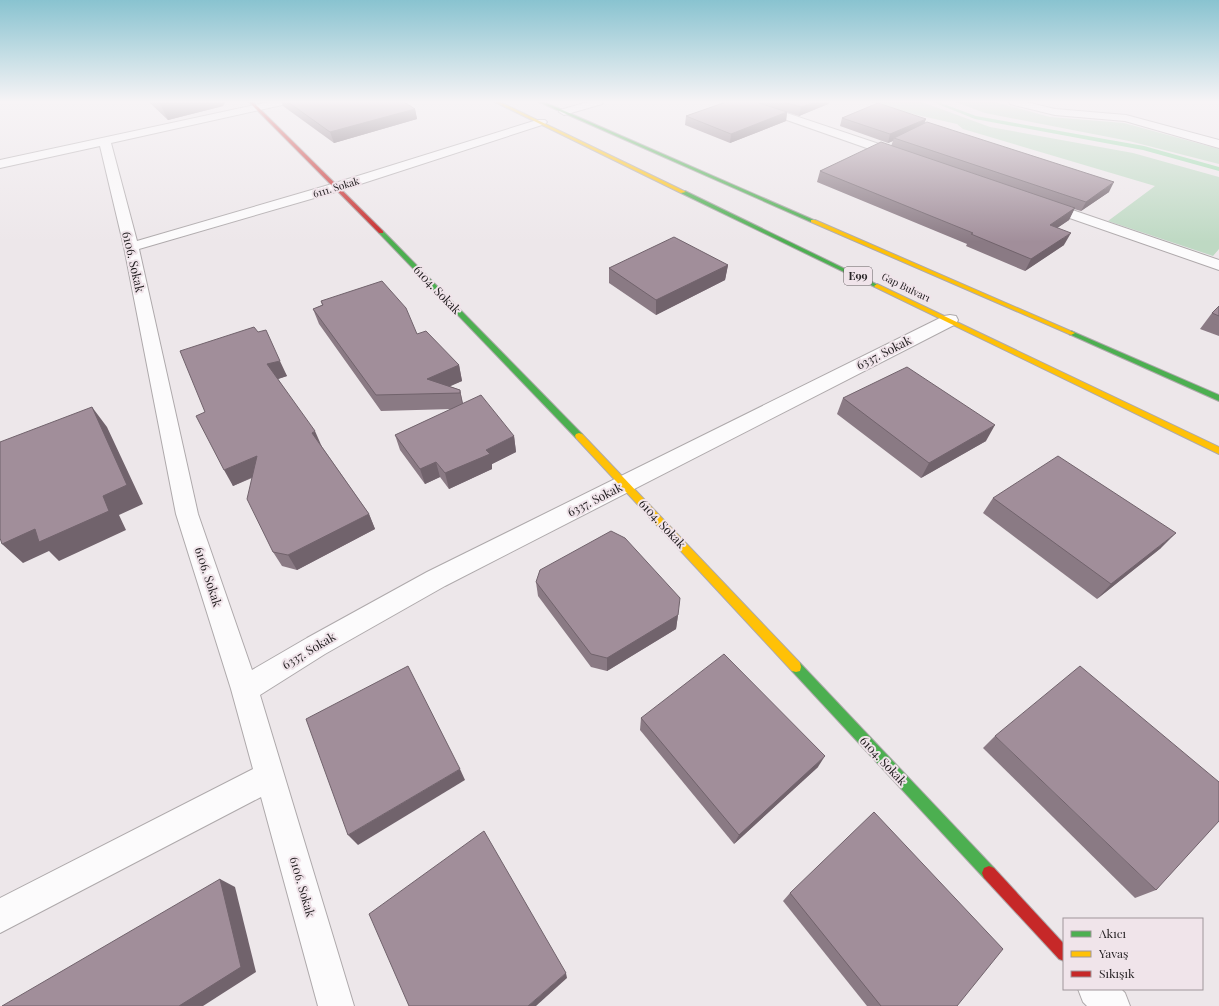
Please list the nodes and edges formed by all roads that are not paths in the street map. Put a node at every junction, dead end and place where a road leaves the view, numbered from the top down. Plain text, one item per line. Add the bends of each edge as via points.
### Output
1 (72, 149) edge
2 (107, 149) edge
3 (298, 149) edge
4 (456, 149) edge
5 (597, 149) edge
6 (649, 149) edge
7 (880, 149) edge
8 (912, 160) edge
9 (0, 164) edge
10 (337, 187) junction
11 (1032, 201) edge
12 (130, 247) junction
13 (1219, 265) edge
14 (950, 320) junction
15 (1219, 398) edge
16 (1219, 452) edge
17 (625, 484) junction
18 (245, 689) junction
19 (270, 776) junction
20 (0, 916) edge
21 (1063, 953) edge
22 (1097, 990) edge
23 (336, 1006) edge
24 (1112, 1006) edge

1 - 9 street
2 - 12 street, 6106. Sokak
3 - 10 main road, 6104. Sokak
4 - 10 street, 6111. Sokak
5 - 14 main road, Gap Bulvarı / E99
6 - 15 main road, Gap Bulvarı
7 - 8 street
10 - 12 street, 6111. Sokak
10 - 17 main road, 6104. Sokak
11 - 13 street
12 - 18 street, 6106. Sokak via 187,514
14 - 16 main road, Gap Bulvarı / E99
14 - 17 street, 6337. Sokak
17 - 18 street, 6337. Sokak via 436,579
17 - 21 main road, 6104. Sokak
18 - 19 street, 6106. Sokak
19 - 20 street
19 - 23 street, 6106. Sokak
22 - 24 street

